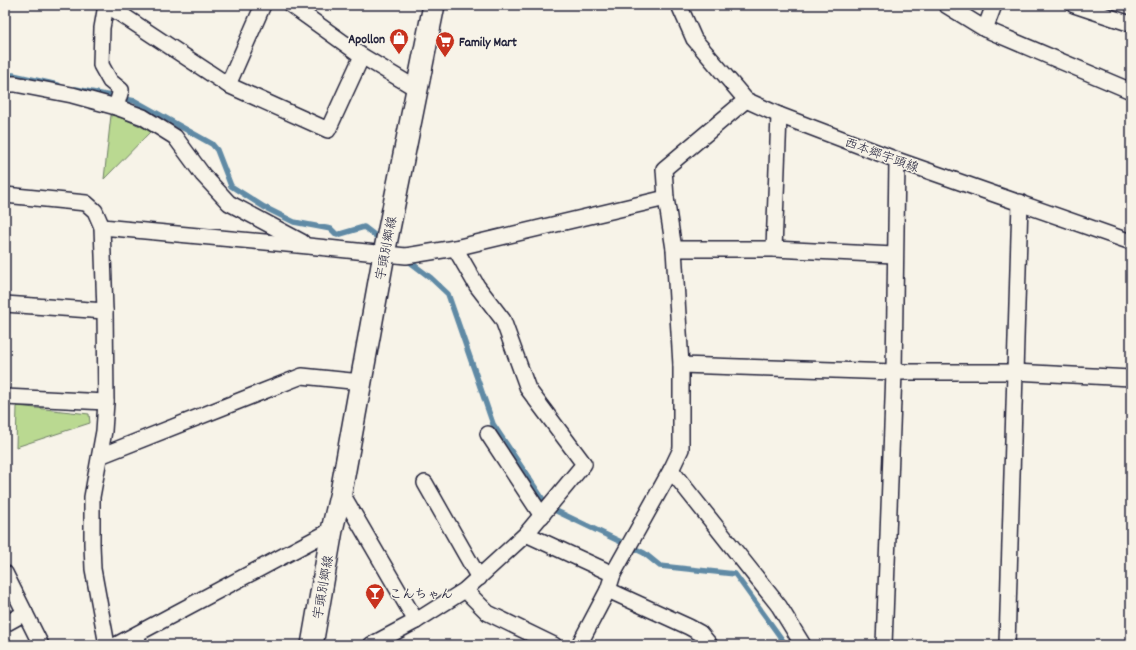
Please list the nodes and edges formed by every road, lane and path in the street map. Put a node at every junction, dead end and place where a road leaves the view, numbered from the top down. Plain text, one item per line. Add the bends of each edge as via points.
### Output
1 (106, 5) edge
2 (263, 5) edge
3 (291, 5) edge
4 (434, 5) edge
5 (679, 5) edge
6 (946, 5) edge
7 (994, 5) edge
8 (1074, 5) edge
9 (1131, 24) edge
10 (985, 29) junction
11 (362, 56) junction
12 (5, 84) edge
13 (228, 85) junction
14 (417, 89) junction
15 (1131, 91) edge
16 (746, 100) junction
17 (116, 107) junction
18 (779, 115) junction
19 (897, 160) junction
20 (5, 196) edge
21 (666, 198) junction
22 (1020, 202) junction
23 (102, 227) junction
24 (1131, 242) edge
25 (308, 246) junction
26 (455, 248) junction
27 (674, 249) junction
28 (774, 249) junction
29 (384, 254) junction
30 (894, 255) junction
31 (5, 304) edge
32 (105, 311) junction
33 (681, 365) junction
34 (894, 372) junction
35 (1014, 372) junction
36 (1131, 378) edge
37 (361, 382) junction
38 (5, 397) edge
39 (106, 402) junction
40 (488, 434) dead end
41 (100, 456) junction
42 (671, 470) junction
43 (425, 483) dead end
44 (342, 492) junction
45 (542, 516) junction
46 (332, 530) junction
47 (526, 534) junction
48 (5, 574) edge
49 (613, 574) junction
50 (478, 578) junction
51 (465, 590) junction
52 (608, 590) junction
53 (25, 613) junction
54 (416, 621) junction
55 (5, 624) edge
56 (141, 639) edge
57 (697, 639) edge
58 (313, 643) edge
59 (41, 645) edge
60 (107, 645) edge
61 (116, 645) edge
62 (371, 645) edge
63 (554, 645) edge
64 (579, 645) edge
65 (710, 645) edge
66 (803, 645) edge
67 (884, 645) edge
68 (1006, 645) edge

1 - 13 street
1 - 17 street via 102,28 101,65 110,81 121,90
2 - 13 street
3 - 11 street
4 - 14 street, 宇頭別郷線
5 - 16 street, 西本郷宇頭線 via 694,39
6 - 10 street
7 - 10 street
8 - 9 street
10 - 15 street
11 - 13 street via 328,130
11 - 14 street
12 - 17 street via 29,86
14 - 29 street, 宇頭別郷線
16 - 18 street, 西本郷宇頭線
16 - 21 street via 664,169
17 - 25 street via 143,117 175,137 203,175 229,203
18 - 19 street, 西本郷宇頭線
18 - 28 street
19 - 22 street, 西本郷宇頭線
19 - 30 street
20 - 23 street via 86,204 95,210
21 - 26 street
21 - 27 street
22 - 24 street, 西本郷宇頭線
22 - 35 street
23 - 25 street
23 - 32 street
25 - 29 street
26 - 29 street via 406,256
26 - 45 street via 477,286 503,320 528,389 584,464
27 - 28 street
27 - 33 street
28 - 30 street
29 - 37 street, 宇頭別郷線
30 - 34 street
31 - 32 street
32 - 39 street
33 - 34 street
33 - 42 street via 681,449
34 - 35 street
34 - 67 street
35 - 36 street
35 - 68 street
37 - 41 street via 302,376
37 - 44 street, 宇頭別郷線
38 - 39 street
39 - 41 street
40 - 45 street
41 - 60 street via 92,497 93,569
42 - 49 street
42 - 66 street via 779,606
43 - 50 street
44 - 46 street, 宇頭別郷線
44 - 54 street
45 - 47 street
46 - 56 street
46 - 58 street, 宇頭別郷線
47 - 49 street
47 - 50 street
48 - 53 street
49 - 52 street
50 - 51 street
51 - 54 street
51 - 63 street via 488,613
52 - 57 street
52 - 64 street
53 - 55 street
53 - 59 street
54 - 62 street
56 - 61 street
57 - 65 street

